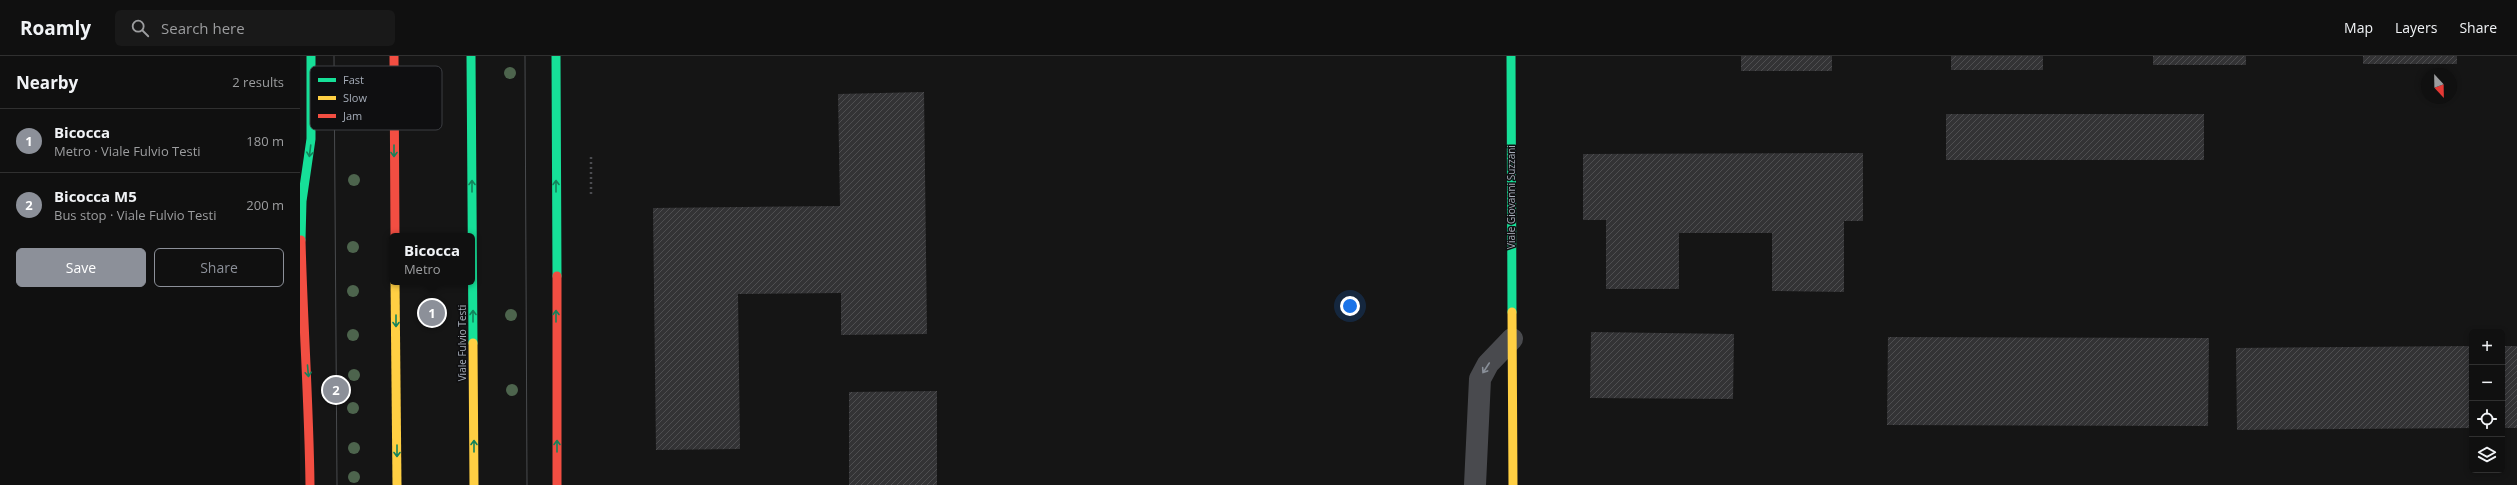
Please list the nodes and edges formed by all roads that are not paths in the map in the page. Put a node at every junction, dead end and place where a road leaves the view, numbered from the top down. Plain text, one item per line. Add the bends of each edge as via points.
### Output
1 (394, 56) edge
2 (471, 56) edge
3 (556, 56) edge
4 (1511, 56) edge
5 (394, 66) edge
6 (311, 130) edge
7 (394, 130) edge
8 (302, 185) edge
9 (395, 233) edge
10 (472, 233) edge
11 (395, 285) edge
12 (473, 285) edge
13 (1512, 339) junction
14 (310, 485) edge
15 (397, 485) edge
16 (474, 485) edge
17 (557, 485) edge
18 (1475, 485) edge
19 (1512, 485) edge

1 -> 5 street
10 -> 2 street, Viale Fulvio Testi
17 -> 3 street
4 - 13 street, Viale Giovanni Suzzani
6 -> 8 street
7 -> 9 street
8 -> 14 street via 302,299 309,391
11 -> 15 street
16 -> 12 street, Viale Fulvio Testi
13 -> 18 street via 1488,364 1480,378
13 - 19 street, Viale Giovanni Suzzani

